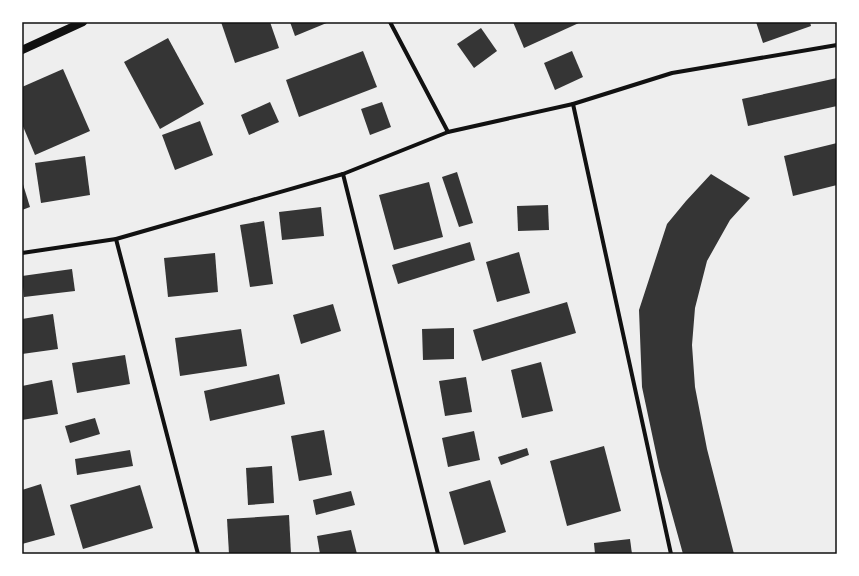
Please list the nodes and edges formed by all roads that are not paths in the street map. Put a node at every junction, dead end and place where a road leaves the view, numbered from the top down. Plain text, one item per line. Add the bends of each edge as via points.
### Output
1 (83, 22) edge
2 (390, 22) edge
3 (837, 45) edge
4 (22, 50) edge
5 (573, 104) junction
6 (448, 132) junction
7 (343, 174) junction
8 (116, 239) junction
9 (22, 254) edge
10 (198, 554) edge
11 (438, 554) edge
12 (671, 554) edge

1 - 4 main road
2 - 6 street
3 - 5 street via 672,73
5 - 6 street
5 - 12 street
6 - 7 street
7 - 8 street
7 - 11 street
8 - 9 street
8 - 10 street

